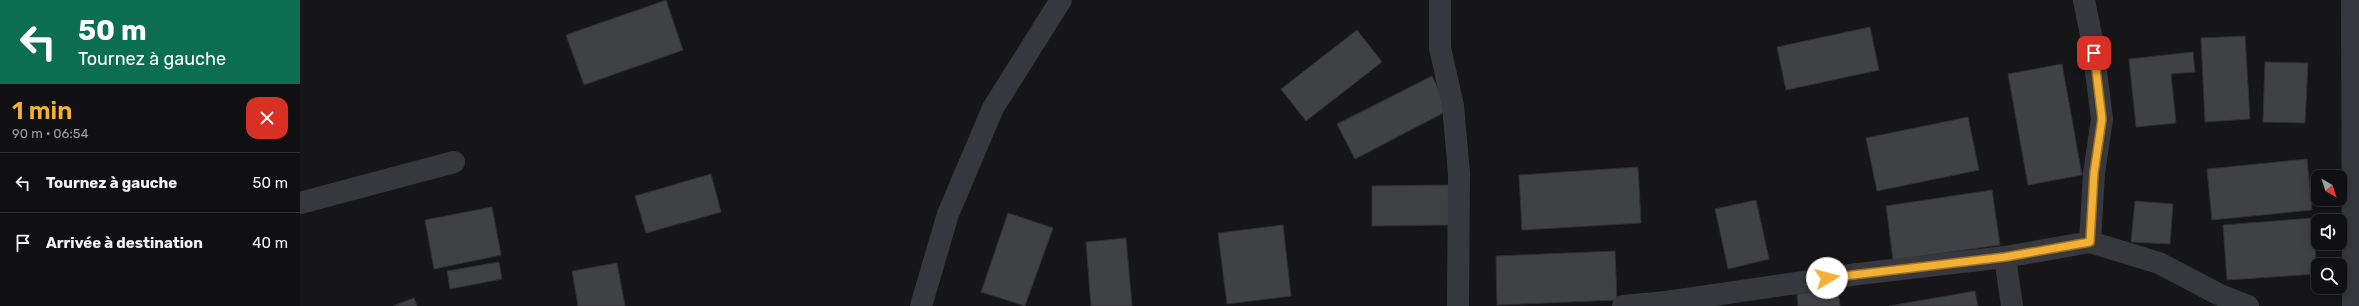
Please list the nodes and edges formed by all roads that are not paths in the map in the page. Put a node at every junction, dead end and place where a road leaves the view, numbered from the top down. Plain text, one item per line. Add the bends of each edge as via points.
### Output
1 (1061, 0) edge
2 (1440, 0) edge
3 (2084, 0) edge
4 (2352, 0) edge
5 (454, 162) dead end
6 (300, 203) edge
7 (2090, 242) junction
8 (2005, 257) junction
9 (1666, 304) edge
10 (921, 306) edge
11 (1458, 306) edge
12 (1623, 306) edge
13 (2012, 306) edge
14 (2248, 306) edge
15 (2353, 306) edge

1 - 10 street via 993,108 948,214
2 - 11 street via 1440,48 1453,106 1459,173
3 - 7 street via 2102,119 2094,173
4 - 15 street
5 - 6 street
7 - 8 street
7 - 14 street via 2159,263 2220,295
8 - 9 street via 1858,274
8 - 13 street
9 - 12 street

